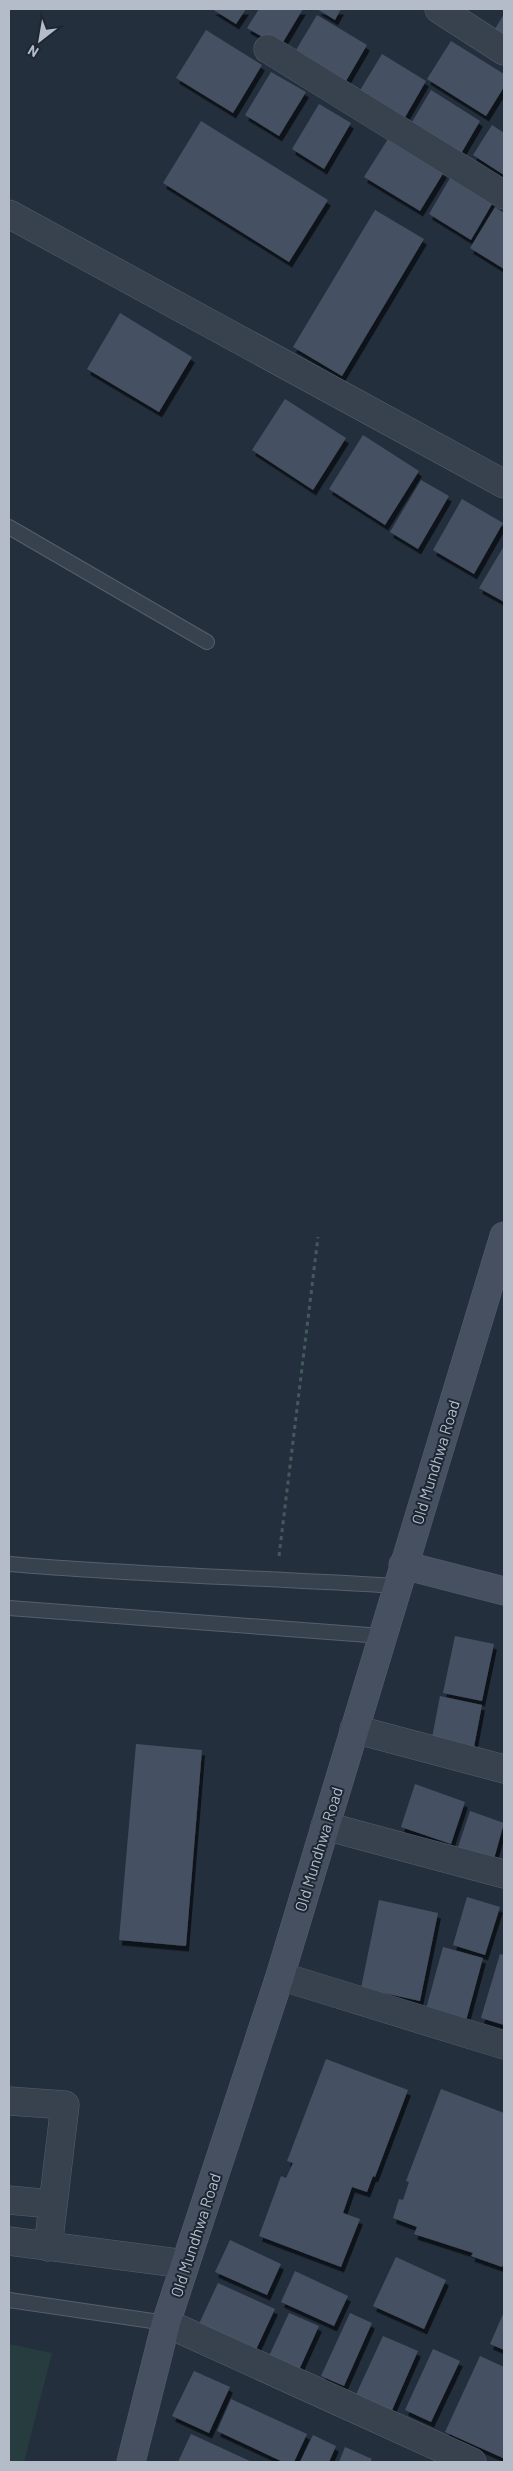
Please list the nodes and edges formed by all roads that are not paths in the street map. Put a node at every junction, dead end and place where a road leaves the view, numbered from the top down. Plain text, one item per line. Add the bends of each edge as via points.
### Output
1 (439, 9) edge
2 (268, 49) dead end
3 (504, 51) edge
4 (504, 195) edge
5 (9, 214) edge
6 (504, 484) edge
7 (9, 527) edge
8 (207, 642) dead end
9 (504, 1236) edge
10 (9, 1564) edge
11 (400, 1575) junction
12 (504, 1591) edge
13 (9, 1608) edge
14 (382, 1636) junction
15 (354, 1729) junction
16 (504, 1769) edge
17 (325, 1826) junction
18 (504, 1874) edge
19 (280, 1976) junction
20 (504, 2045) edge
21 (9, 2100) edge
22 (9, 2200) edge
23 (52, 2204) junction
24 (9, 2242) edge
25 (48, 2247) junction
26 (185, 2264) junction
27 (9, 2300) edge
28 (166, 2323) junction
29 (130, 2462) edge
30 (472, 2462) edge

1 - 3 street
2 - 4 street
5 - 6 street
7 - 8 lane
9 - 11 street, Old Mundhwa Road
10 - 11 lane via 115,1573 276,1579
11 - 12 street
11 - 14 street, Old Mundhwa Road
13 - 14 lane
14 - 15 street, Old Mundhwa Road
15 - 16 street
15 - 17 street, Old Mundhwa Road
17 - 18 street
17 - 19 street, Old Mundhwa Road
19 - 20 street
19 - 26 street, Old Mundhwa Road
21 - 23 street via 65,2105
22 - 23 street
23 - 25 street
24 - 25 street
25 - 26 street
26 - 28 street, Old Mundhwa Road
27 - 28 lane
28 - 29 street, Old Mundhwa Road
28 - 30 street

